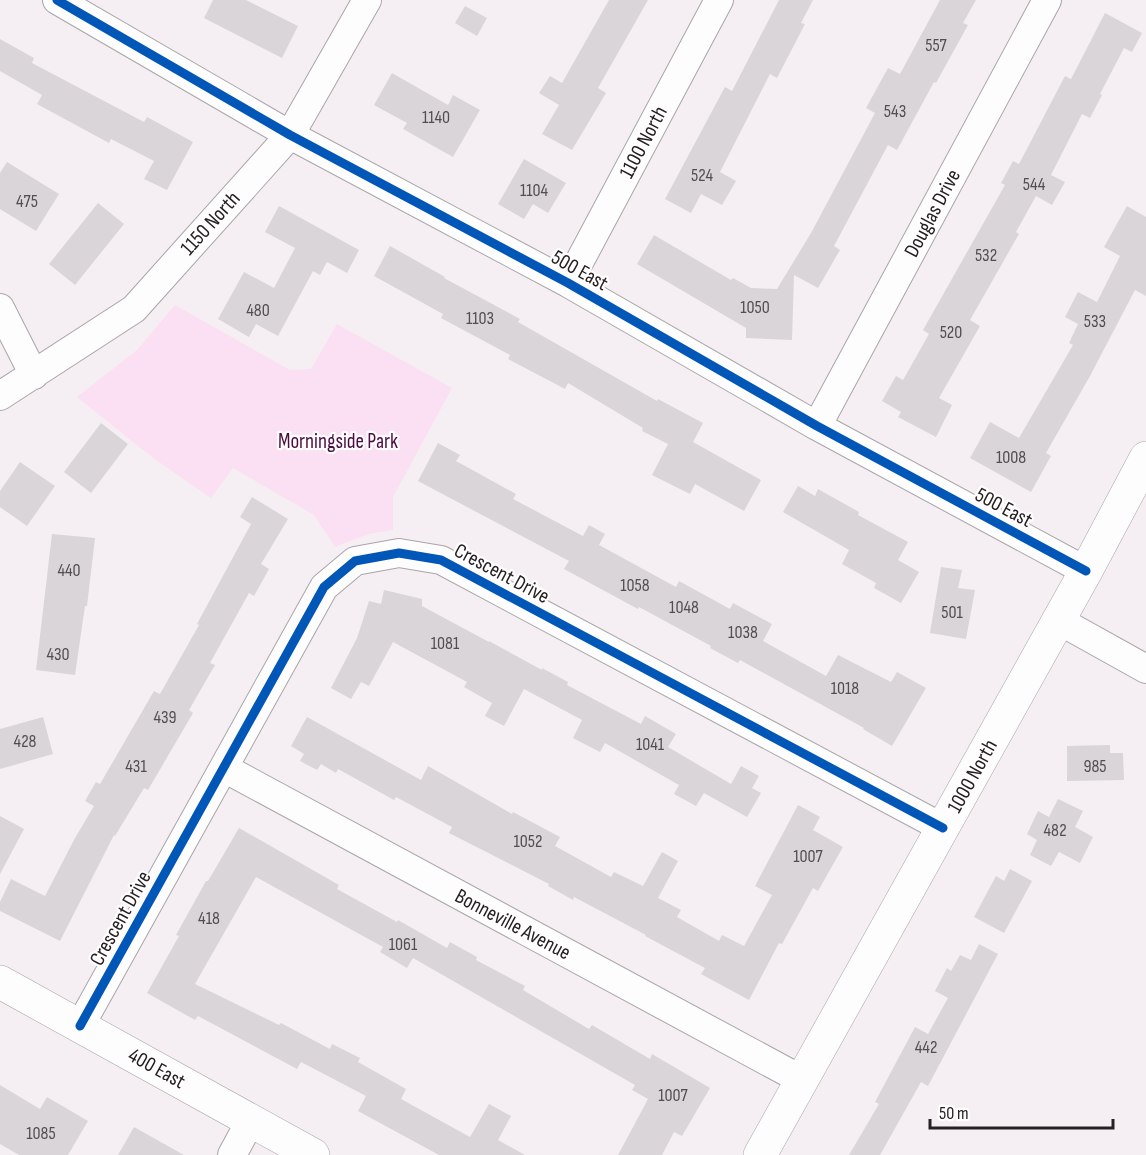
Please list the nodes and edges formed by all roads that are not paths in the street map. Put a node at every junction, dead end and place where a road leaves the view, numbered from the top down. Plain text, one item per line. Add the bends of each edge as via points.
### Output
1 (57, 0) edge
2 (367, 0) edge
3 (719, 0) edge
4 (1047, 0) edge
5 (290, 135) junction
6 (568, 283) junction
7 (0, 308) edge
8 (34, 375) junction
9 (0, 396) edge
10 (817, 426) junction
11 (1146, 458) edge
12 (1086, 571) junction
13 (1058, 620) junction
14 (1146, 669) edge
15 (224, 768) junction
16 (943, 828) junction
17 (0, 981) edge
18 (81, 1026) junction
19 (802, 1080) junction
20 (251, 1120) junction
21 (232, 1155) edge
22 (313, 1155) edge
23 (760, 1155) edge

1 - 5 street, 500 East
2 - 5 street, 1150 North
3 - 6 street, 1100 North
4 - 10 street, Douglas Drive
5 - 6 street, 500 East
5 - 8 street, 1150 North via 134,309
6 - 10 street, 500 East
7 - 8 street
8 - 9 street, 1150 North
10 - 12 street, 500 East
11 - 12 street, 1000 North
12 - 13 street, 1000 North
13 - 14 street
13 - 16 street, 1000 North
15 - 16 street, Crescent Drive via 324,587 356,561 399,553 441,560
15 - 18 street, Crescent Drive
15 - 19 street, Bonneville Avenue
16 - 19 street, 1000 North
17 - 18 street, 400 East
18 - 20 street, 400 East
19 - 23 street, 1000 North
20 - 21 street
20 - 22 street, 400 East

